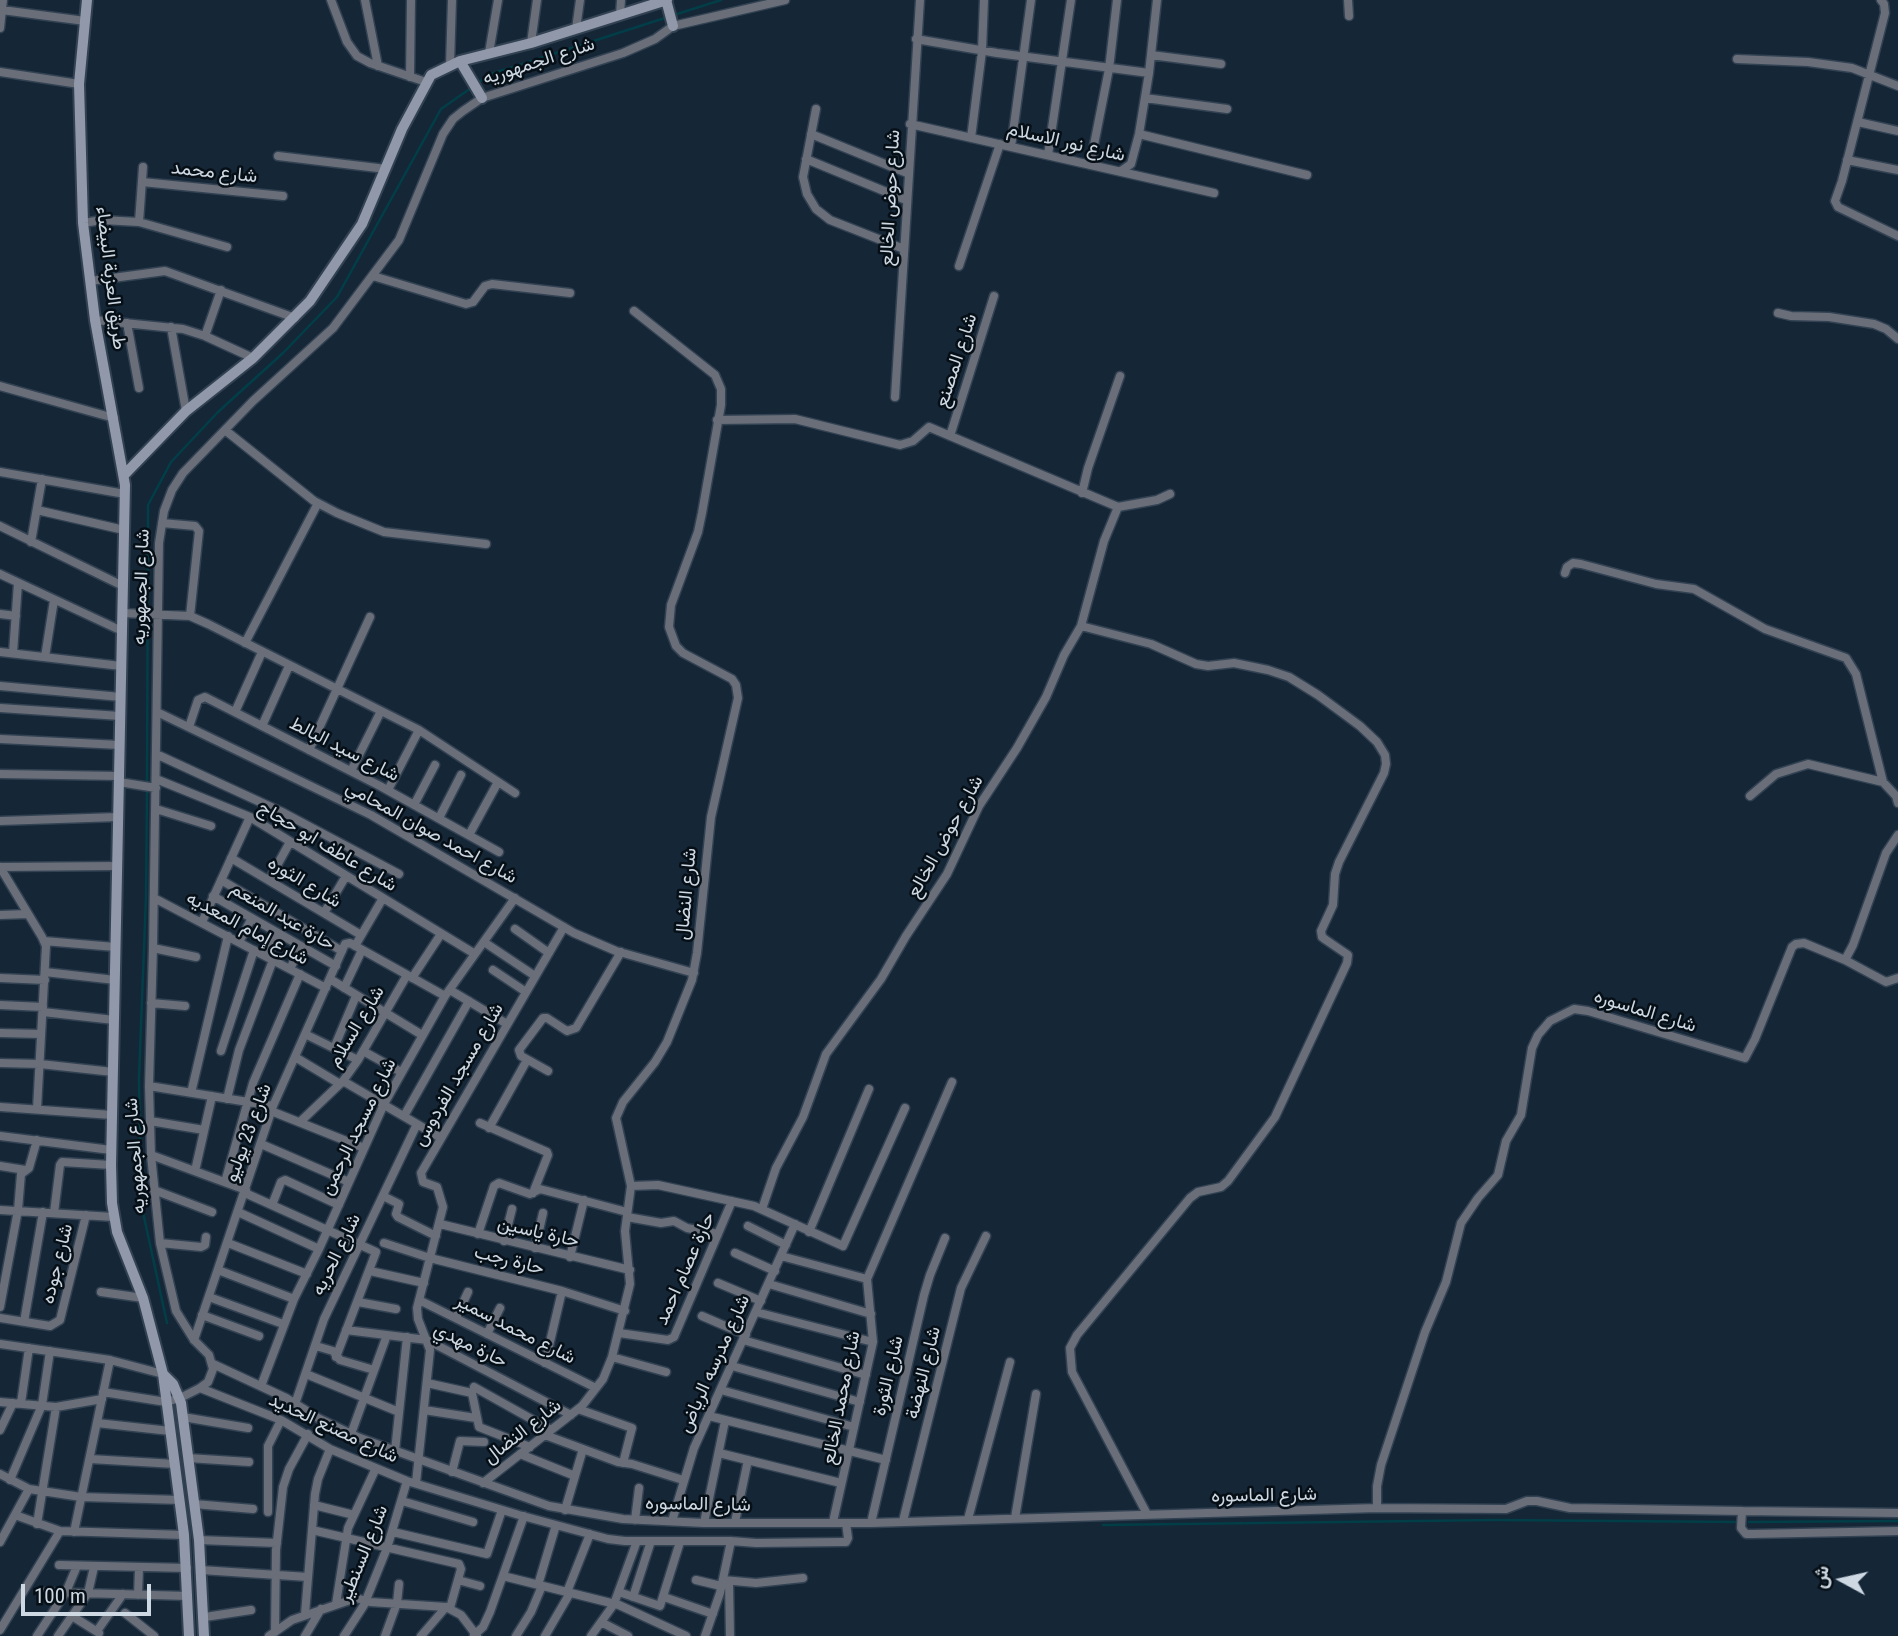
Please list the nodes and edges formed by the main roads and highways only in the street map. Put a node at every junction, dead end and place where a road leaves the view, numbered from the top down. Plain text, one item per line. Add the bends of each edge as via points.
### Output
1 (87, 0) edge
2 (665, 2) edge
3 (673, 23) road end
4 (458, 66) junction
5 (480, 95) road end
6 (125, 474) junction
7 (163, 1374) junction
8 (189, 1636) edge
9 (204, 1636) edge

1 - 6 main road, طريق العزبة البيضاء via 79,84 83,223 95,320
2 - 3 main road
2 - 4 main road, شارع الجمهوريه
4 - 5 main road
4 - 6 main road, شارع الجمهوريه via 438,70 426,82 362,224 310,301 253,358 186,411
6 - 7 main road, شارع الجمهوريه via 113,1217 143,1298
7 - 8 main road, شارع الجمهوريه via 184,1535
7 - 9 main road, شارع الجمهوريه via 180,1398 183,1417 199,1540

